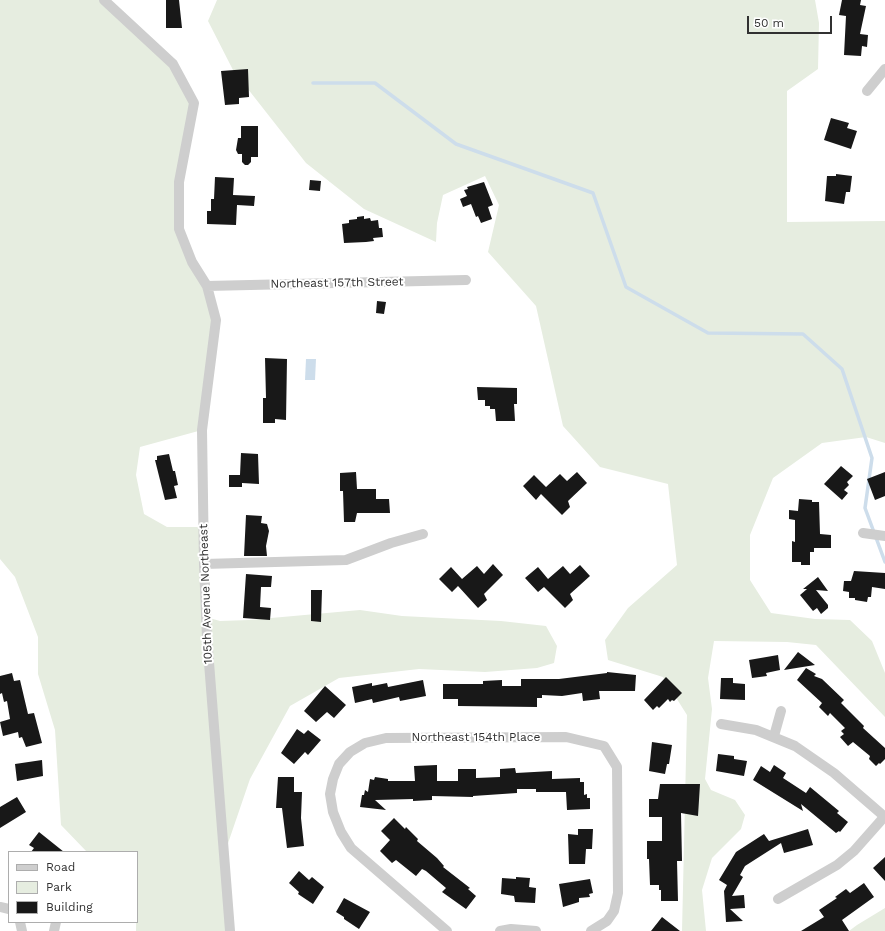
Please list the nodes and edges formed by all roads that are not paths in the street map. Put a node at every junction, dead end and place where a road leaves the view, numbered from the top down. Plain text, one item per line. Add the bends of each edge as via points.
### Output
1 (104, 0) edge
2 (885, 70) edge
3 (867, 91) dead end
4 (466, 280) dead end
5 (207, 286) junction
6 (863, 533) dead end
7 (423, 534) dead end
8 (885, 536) edge
9 (204, 564) junction
10 (781, 711) dead end
11 (721, 724) dead end
12 (774, 736) junction
13 (885, 817) edge
14 (778, 899) dead end
15 (230, 931) edge
16 (447, 931) edge
17 (500, 931) edge
18 (536, 931) edge
19 (592, 931) edge

1 - 5 street, 105th Avenue Northeast via 173,64 194,103 179,182 179,229 192,262
2 - 3 street
4 - 5 street, Northeast 157th Street
5 - 9 street, 105th Avenue Northeast via 216,320 202,430
6 - 8 street
7 - 9 street via 346,560
9 - 15 street, 105th Avenue Northeast via 206,637
10 - 12 street
11 - 12 street
12 - 13 street via 817,760
13 - 14 street via 854,852 837,865
16 - 19 street, Northeast 154th Place via 351,848 341,832 333,812 330,794 333,779 340,764 350,752 365,743 386,738 566,737 604,746 617,767 618,893 614,911 607,921
17 - 18 street

